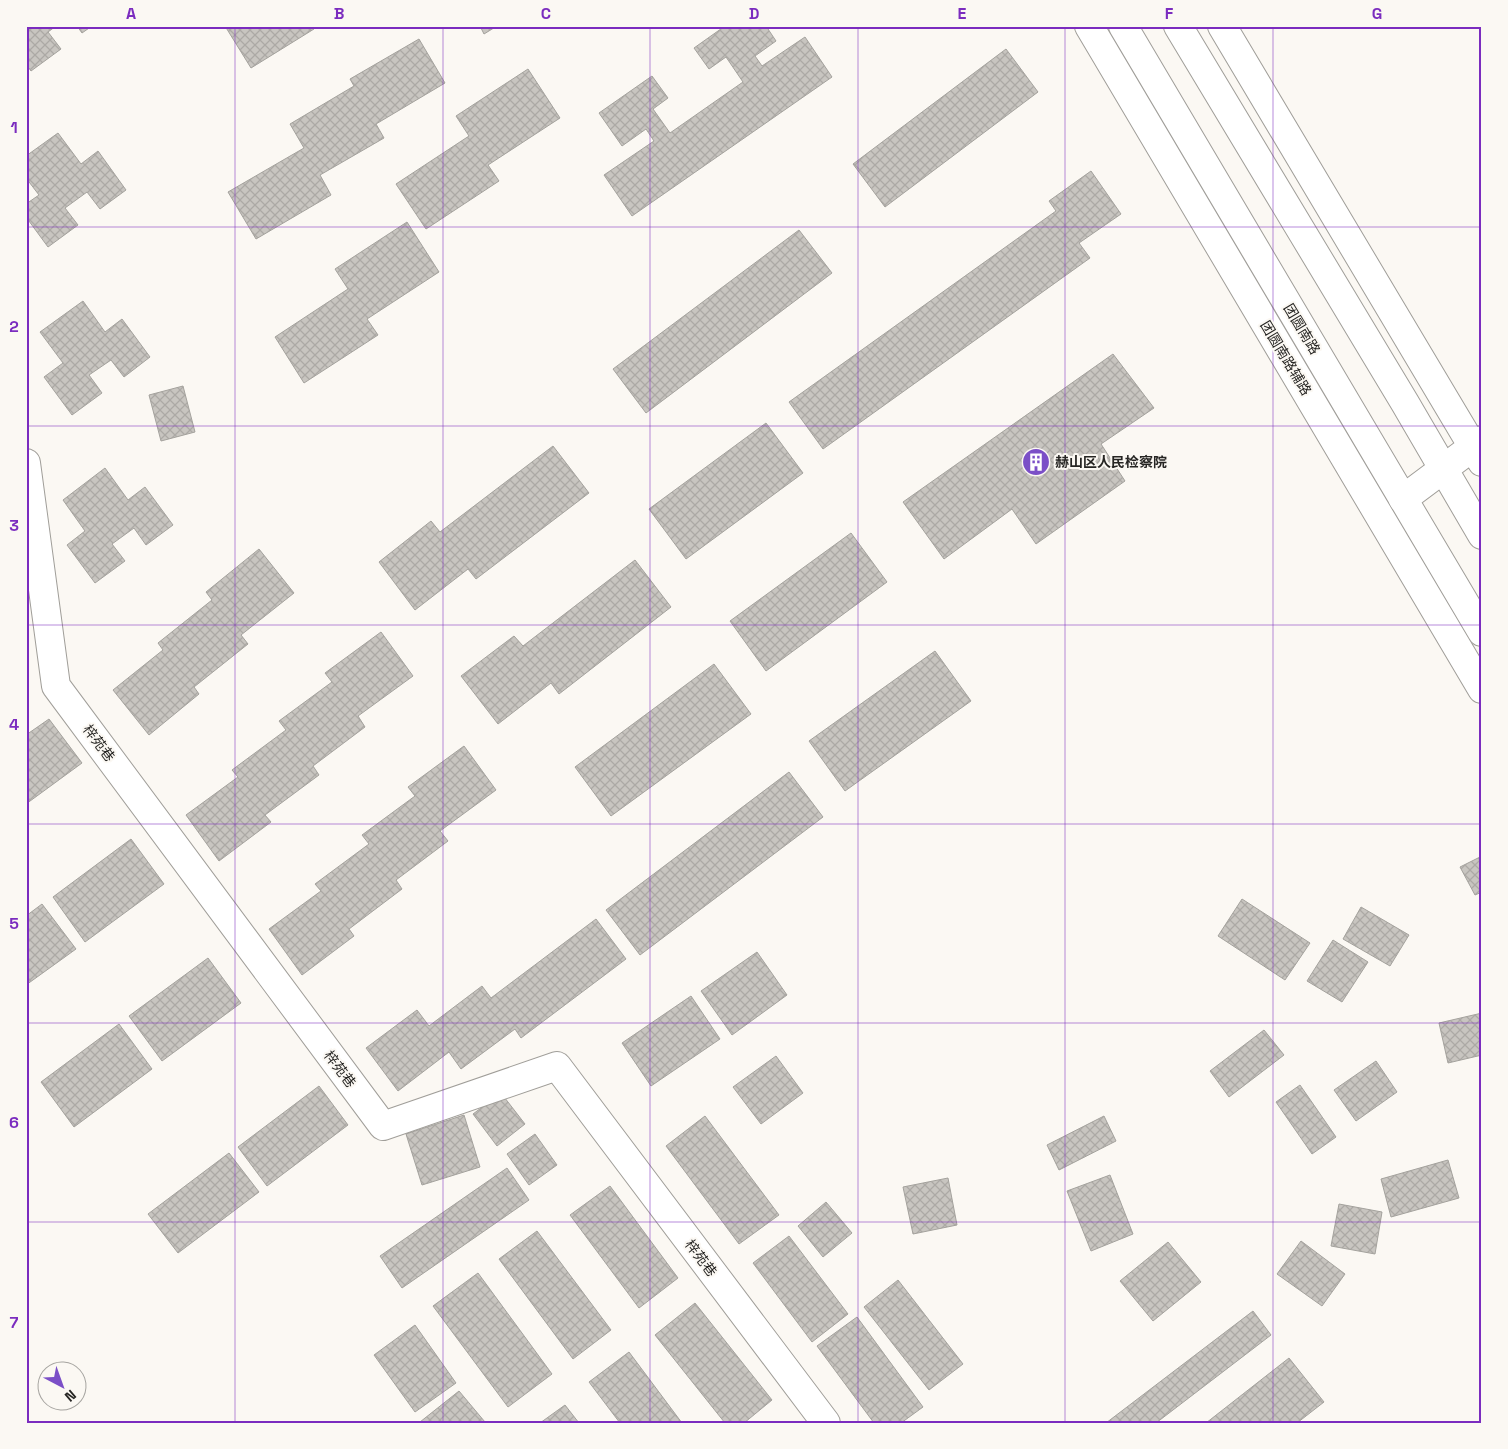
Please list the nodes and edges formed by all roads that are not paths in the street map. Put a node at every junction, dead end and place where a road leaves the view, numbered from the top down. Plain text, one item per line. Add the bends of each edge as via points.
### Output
1 (1089, 26) edge
2 (1123, 26) edge
3 (1178, 26) edge
4 (1222, 26) edge
5 (1479, 449) edge
6 (26, 463) edge
7 (1443, 469) junction
8 (1403, 499) junction
9 (1482, 535) edge
10 (1482, 632) edge
11 (1482, 689) edge
12 (826, 1423) edge

1 - 11 street, 团圆南路辅路
2 - 8 street, 团圆南路
3 - 7 street
4 - 5 street
5 - 7 street
6 - 12 street, 梓苑巷 via 56,686 383,1126 557,1066
7 - 8 street
7 - 9 street
8 - 10 street, 团圆南路

